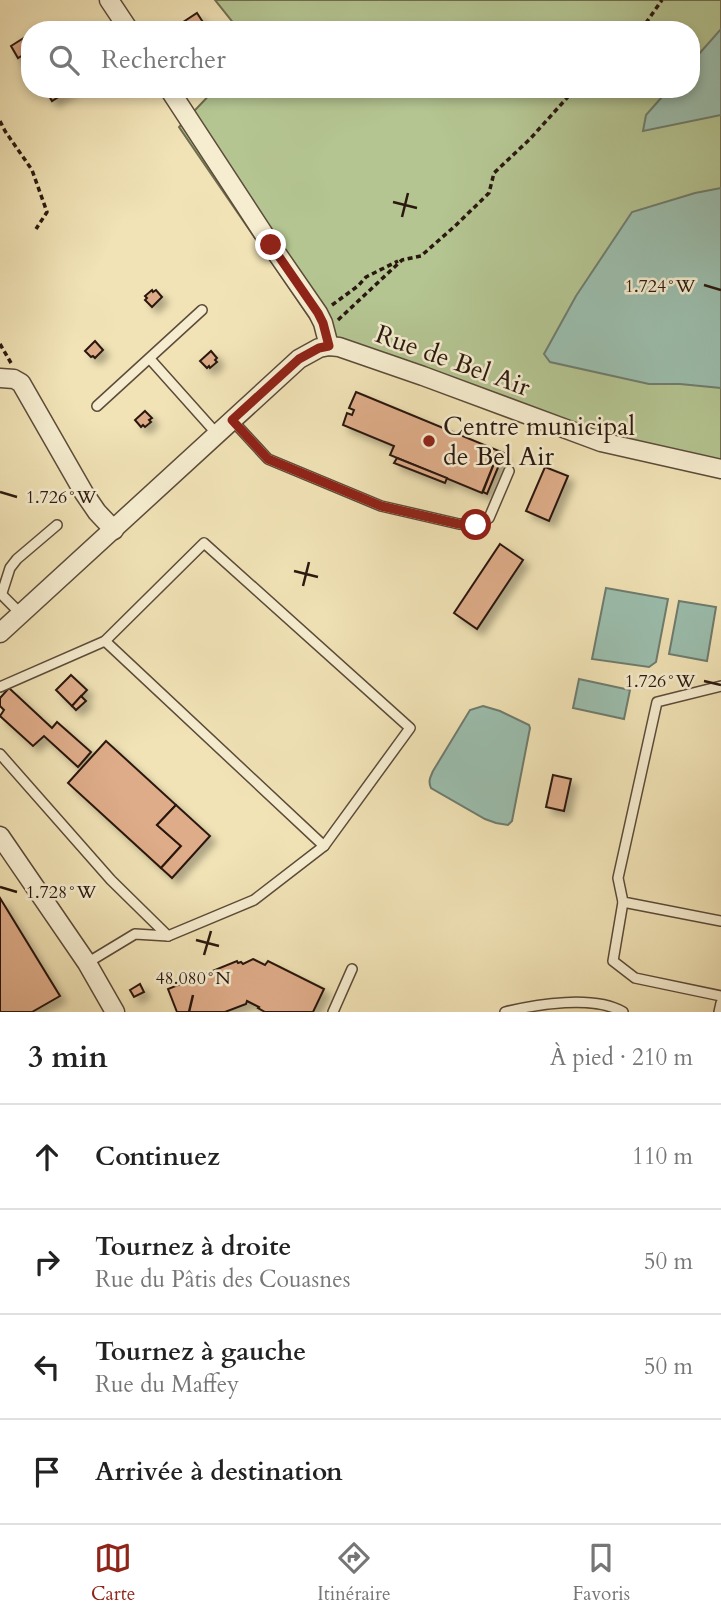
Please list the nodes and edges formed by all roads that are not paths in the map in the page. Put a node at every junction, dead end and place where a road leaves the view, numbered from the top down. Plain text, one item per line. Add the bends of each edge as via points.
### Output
1 (109, 0) edge
2 (123, 21) edge
3 (175, 98) edge
4 (202, 310) dead end
5 (329, 346) junction
6 (150, 359) junction
7 (0, 378) edge
8 (97, 406) dead end
9 (232, 420) junction
10 (217, 435) junction
11 (721, 469) edge
12 (509, 471) dead end
13 (57, 524) dead end
14 (114, 530) junction
15 (1, 593) edge
16 (21, 614) junction
17 (0, 633) edge
18 (105, 641) junction
19 (721, 686) edge
20 (0, 687) edge
21 (0, 754) edge
22 (0, 836) edge
23 (324, 846) junction
24 (623, 902) junction
25 (721, 921) edge
26 (168, 936) junction
27 (87, 963) junction
28 (352, 969) dead end
29 (721, 996) edge
30 (721, 1003) edge
31 (620, 1010) edge
32 (115, 1012) edge
33 (333, 1012) edge
34 (505, 1012) edge
35 (632, 1012) edge
36 (719, 1012) edge

1 - 2 street
3 - 5 street via 318,313
4 - 6 lane
5 - 9 street via 299,359
5 - 11 street, Rue de Bel Air via 601,442
6 - 8 lane
6 - 10 lane
7 - 14 street via 21,383 84,493
9 - 10 street
9 - 12 lane via 268,459 381,506 459,524 476,525 489,518
10 - 14 street
13 - 15 lane via 17,559
14 - 16 street
15 - 16 lane
16 - 17 street
18 - 20 lane
18 - 23 lane
18 - 23 lane via 204,543 410,728
19 - 24 lane via 657,702 618,878
21 - 26 lane via 111,880
22 - 27 street
23 - 26 lane via 254,900
24 - 25 lane
24 - 29 lane via 613,961 635,978
26 - 27 lane via 135,934
27 - 32 street
28 - 33 lane
30 - 36 lane
31 - 34 lane via 577,1003
31 - 35 lane

